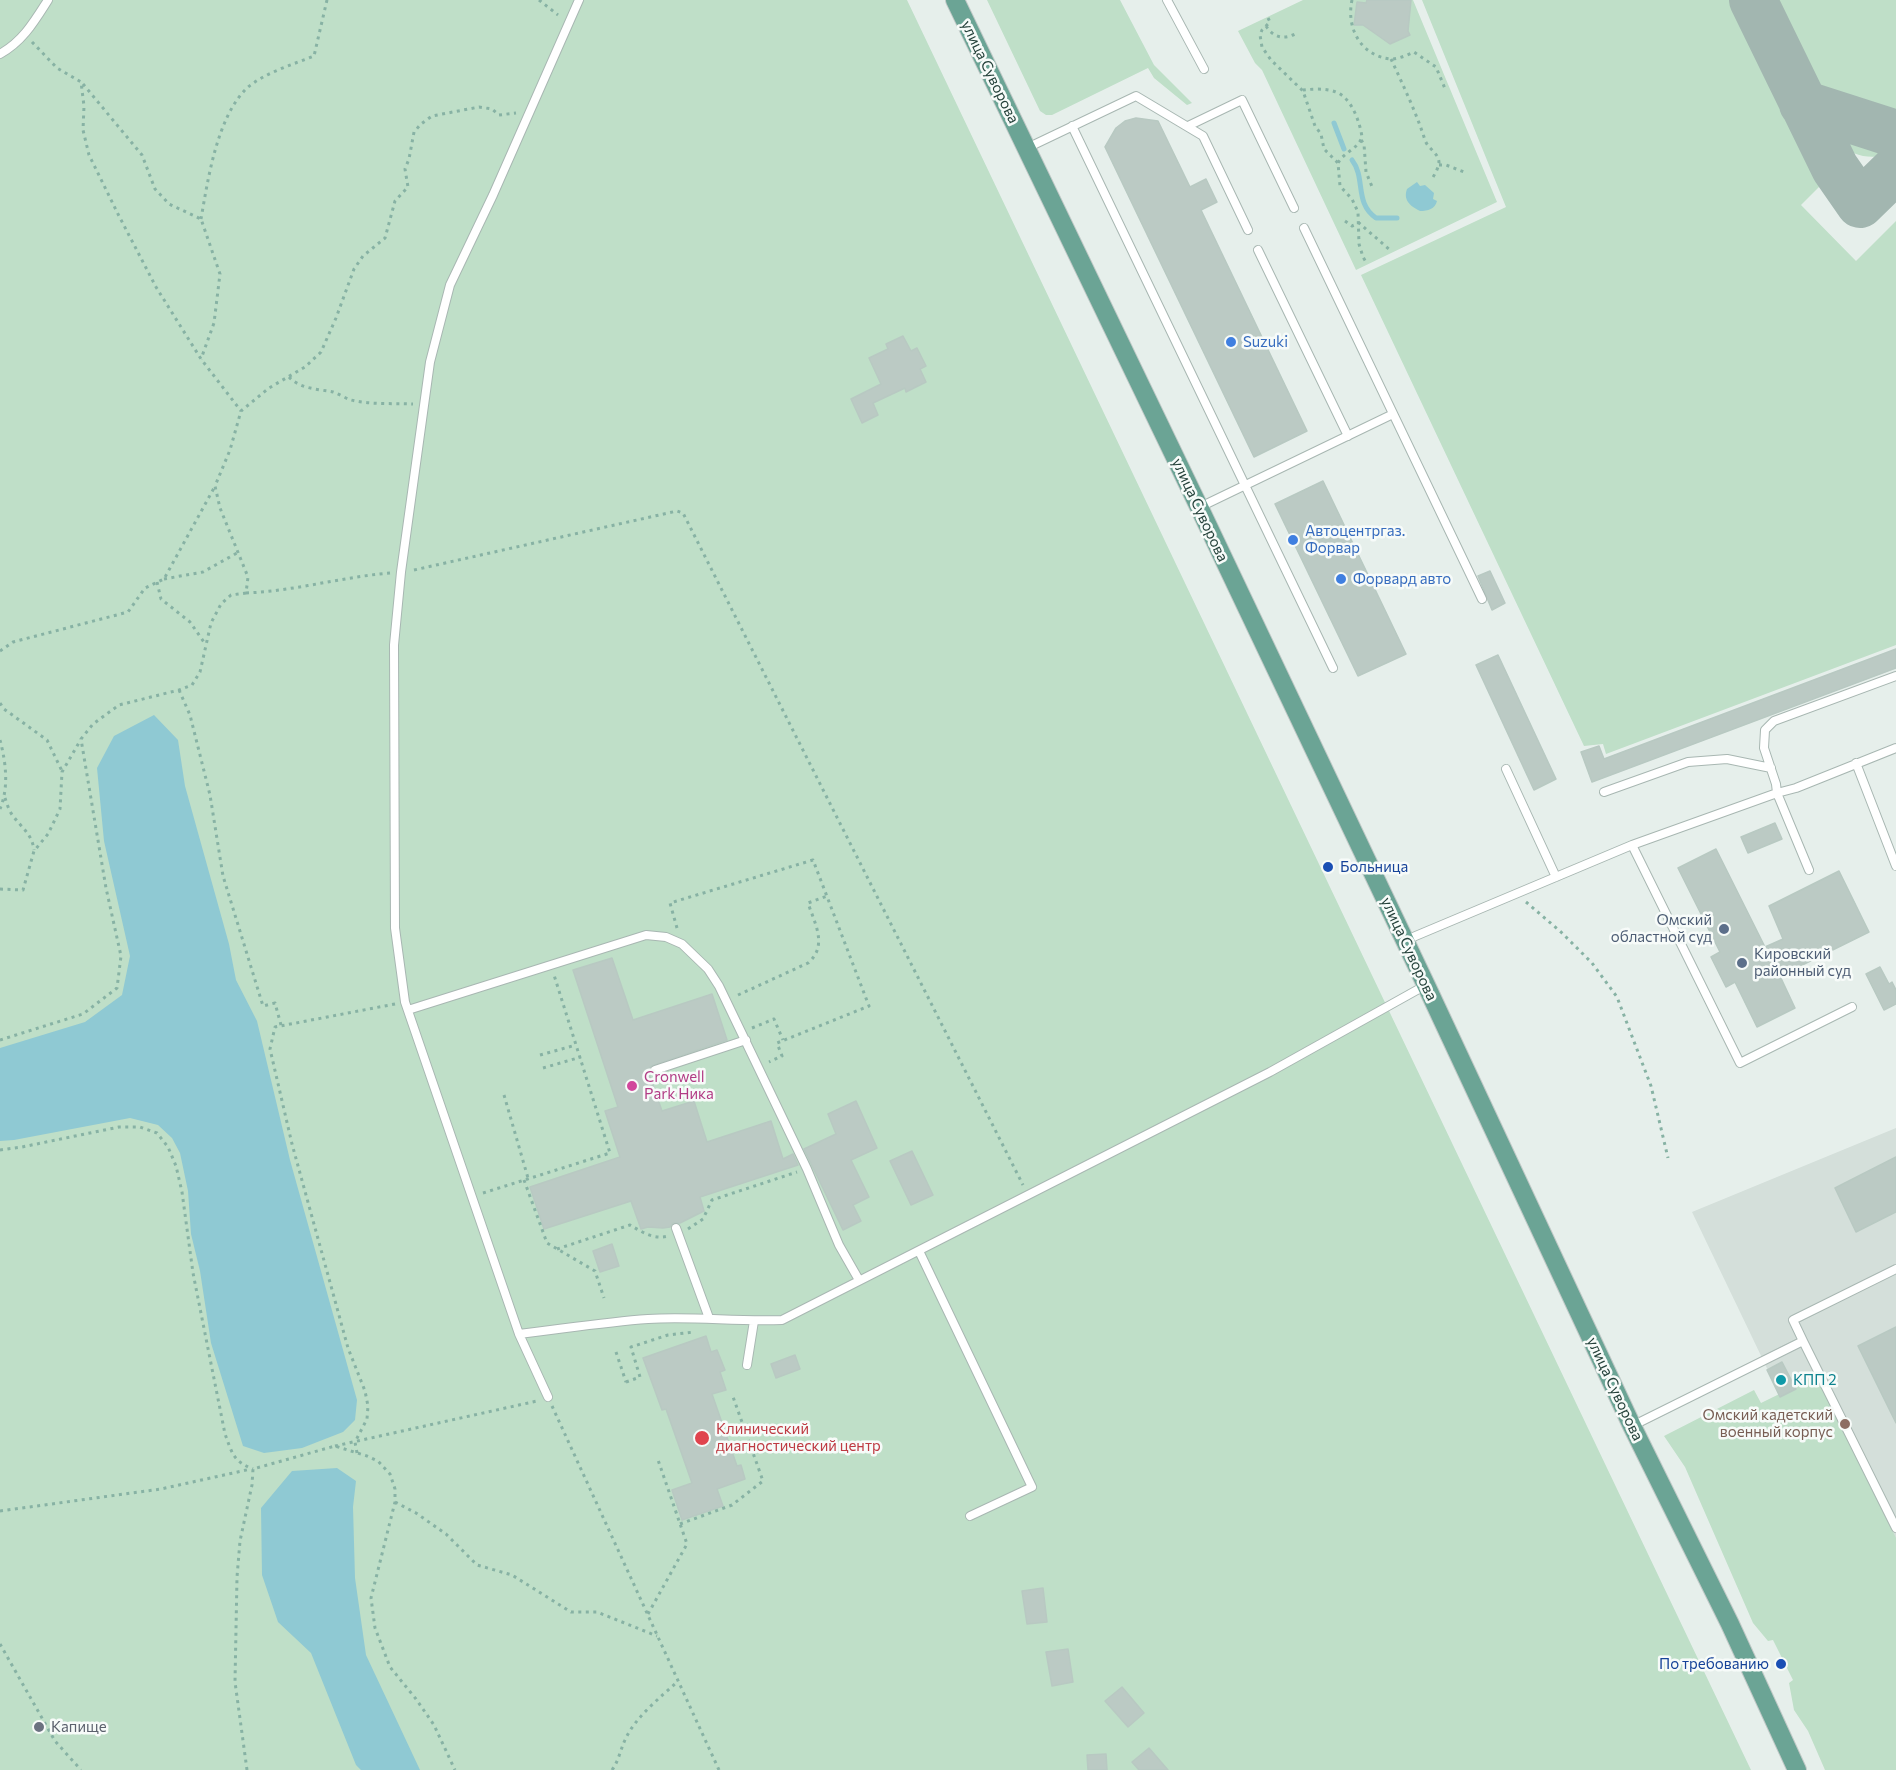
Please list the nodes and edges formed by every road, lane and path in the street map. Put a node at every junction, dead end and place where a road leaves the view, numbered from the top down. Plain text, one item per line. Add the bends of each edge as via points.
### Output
1 (48, 0) edge
2 (327, 0) edge
3 (539, 0) edge
4 (579, 0) edge
5 (955, 0) edge
6 (1167, 0) edge
7 (1352, 0) edge
8 (1268, 18) dead end
9 (569, 23) junction
10 (1266, 26) junction
11 (1295, 34) dead end
12 (26, 35) junction
13 (0, 54) edge
14 (1391, 59) junction
15 (1204, 69) dead end
16 (81, 82) junction
17 (1303, 90) junction
18 (1446, 91) dead end
19 (536, 99) junction
20 (1072, 126) junction
21 (1188, 126) junction
22 (1361, 140) junction
23 (1027, 148) junction
24 (1338, 163) junction
25 (1439, 165) junction
26 (1464, 172) dead end
27 (1431, 180) dead end
28 (1373, 189) dead end
29 (1294, 208) dead end
30 (201, 219) junction
31 (1345, 221) dead end
32 (1359, 223) junction
33 (1304, 228) dead end
34 (1248, 230) dead end
35 (1258, 250) dead end
36 (1390, 250) dead end
37 (1366, 262) dead end
38 (201, 359) junction
39 (289, 377) junction
40 (424, 404) junction
41 (241, 411) junction
42 (1393, 414) junction
43 (1348, 436) junction
44 (1245, 485) junction
45 (215, 486) junction
46 (1199, 507) junction
47 (238, 552) junction
48 (401, 572) junction
49 (164, 579) junction
50 (157, 582) junction
51 (246, 593) junction
52 (1482, 599) dead end
53 (206, 645) junction
54 (0, 651) edge
55 (1333, 668) dead end
56 (1896, 675) edge
57 (179, 690) junction
58 (0, 703) edge
59 (81, 739) junction
60 (0, 740) edge
61 (1896, 748) edge
62 (1856, 763) junction
63 (1771, 768) junction
64 (1506, 769) dead end
65 (62, 772) junction
66 (1604, 792) dead end
67 (1777, 793) junction
68 (5, 798) junction
69 (0, 809) edge
70 (1632, 845) junction
71 (34, 851) junction
72 (1896, 866) edge
73 (1809, 870) dead end
74 (1556, 877) junction
75 (0, 889) edge
76 (1515, 893) junction
77 (827, 896) junction
78 (1405, 941) junction
79 (682, 944) junction
80 (551, 964) junction
81 (1426, 985) junction
82 (727, 999) junction
83 (405, 1002) junction
84 (1852, 1007) dead end
85 (408, 1011) junction
86 (281, 1025) junction
87 (744, 1036) junction
88 (0, 1040) edge
89 (783, 1040) junction
90 (577, 1044) junction
91 (540, 1055) dead end
92 (580, 1057) junction
93 (758, 1067) junction
94 (543, 1068) dead end
95 (655, 1070) dead end
96 (504, 1095) dead end
97 (0, 1150) edge
98 (1668, 1158) dead end
99 (807, 1169) junction
100 (526, 1179) junction
101 (1028, 1194) junction
102 (472, 1196) junction
103 (676, 1231) junction
104 (557, 1249) junction
105 (919, 1251) junction
106 (1896, 1269) edge
107 (859, 1280) junction
108 (606, 1287) dead end
109 (601, 1288) junction
110 (604, 1298) dead end
111 (709, 1318) junction
112 (754, 1322) junction
113 (697, 1332) dead end
114 (519, 1334) junction
115 (1803, 1341) junction
116 (616, 1352) dead end
117 (747, 1365) dead end
118 (732, 1394) dead end
119 (548, 1398) junction
120 (1632, 1426) junction
121 (355, 1442) junction
122 (335, 1446) junction
123 (357, 1453) junction
124 (657, 1456) dead end
125 (253, 1468) junction
126 (395, 1502) junction
127 (0, 1511) edge
128 (970, 1516) dead end
129 (680, 1524) junction
130 (1896, 1528) edge
131 (648, 1614) junction
132 (658, 1636) junction
133 (0, 1644) edge
134 (678, 1681) junction
135 (81, 1770) edge
136 (247, 1770) edge
137 (455, 1770) edge
138 (612, 1770) edge
139 (719, 1770) edge
140 (1797, 1770) edge

1 - 12 lane
2 - 30 path via 314,56 248,88 230,112 208,178
3 - 9 path
4 - 9 lane
5 - 23 main road, улица Суворова
6 - 15 lane
7 - 14 path via 1350,22 1354,34 1365,48
8 - 10 path
9 - 19 lane
10 - 11 path via 1270,33 1283,38
10 - 17 path via 1260,35 1262,47
12 - 13 lane
12 - 16 path via 57,68
14 - 18 path via 1414,52 1436,67
14 - 25 path
16 - 30 path via 142,155 155,189 169,204
16 - 38 path via 83,130 90,155 156,287
17 - 22 path via 1328,90 1344,97 1355,115
17 - 24 path via 1324,149
19 - 39 path via 515,113 499,115 479,107 432,116 414,132 405,169 408,187 395,201 385,237 354,269 321,352
19 - 40 lane via 450,285 430,362
20 - 21 lane via 1136,96
20 - 23 lane
20 - 44 lane
21 - 29 lane via 1242,100
21 - 34 lane via 1203,136
22 - 24 path
22 - 28 path
23 - 46 main road, улица Суворова
24 - 32 path via 1340,186 1352,199
25 - 26 path
25 - 27 path
30 - 38 path via 220,274 214,323
31 - 32 path via 1352,226
32 - 36 path
32 - 37 path via 1359,244
33 - 42 lane
35 - 43 lane
38 - 41 path
39 - 40 path via 295,383 350,400
39 - 41 path
40 - 48 lane
41 - 45 path
42 - 43 lane
42 - 52 lane
43 - 44 lane
44 - 46 lane
44 - 55 lane
45 - 47 path
45 - 49 path
46 - 78 main road, улица Суворова
47 - 49 path via 203,572
47 - 51 path via 248,577
48 - 51 path
48 - 83 lane via 394,645 395,918
48 - 101 path via 677,511 683,513
49 - 50 path
50 - 53 path via 161,599 190,621
50 - 54 path via 146,588 128,612 13,642
51 - 53 path via 231,596 221,604
53 - 57 path via 200,672 192,685
56 - 63 lane via 1774,721 1764,730 1764,748
57 - 59 path via 119,705 93,724
57 - 86 path via 190,715 210,795 224,876 256,984 263,1006 275,1003
58 - 65 path via 47,740
59 - 65 path
59 - 88 path via 121,956 117,988 83,1014
60 - 68 path via 6,764
61 - 62 lane
62 - 67 lane
62 - 72 lane
63 - 66 lane via 1727,759 1688,762
63 - 67 lane
64 - 74 lane
65 - 71 path via 60,809
67 - 70 lane
67 - 73 lane
68 - 69 path
68 - 71 path via 33,841
70 - 74 lane
70 - 84 lane via 1740,1063
71 - 75 path via 22,890
74 - 76 lane
76 - 78 lane
76 - 98 path via 1592,963 1617,997 1651,1086
77 - 79 path via 813,860 670,903
77 - 82 path via 808,903 818,934 816,956
77 - 89 path via 869,1006
78 - 81 main road, улица Суворова
79 - 80 lane via 646,935
79 - 82 lane via 708,969
80 - 85 lane
80 - 90 path
81 - 101 lane via 1269,1072
81 - 120 main road, улица Суворова
82 - 87 lane
83 - 85 lane
83 - 86 path
85 - 102 lane
86 - 121 path via 275,1027 272,1060 348,1348 368,1406 367,1419
87 - 89 path via 774,1019
87 - 93 lane
87 - 95 lane
89 - 93 path via 777,1043 782,1056
90 - 91 path
90 - 92 path
92 - 94 path
92 - 100 path via 610,1153
93 - 99 lane
96 - 100 path
97 - 125 path via 119,1127 140,1127 157,1133 168,1147 182,1192 225,1434 234,1458
99 - 103 path via 712,1200 703,1220
99 - 107 lane via 839,1245
100 - 102 path
100 - 104 path via 547,1243
101 - 105 lane
102 - 114 lane
103 - 104 path via 662,1237 630,1226
103 - 111 lane
104 - 109 path via 595,1270
105 - 107 lane
105 - 128 lane via 1032,1486
106 - 115 lane via 1793,1320
107 - 112 lane via 782,1320
108 - 109 path
109 - 110 path
111 - 112 lane
111 - 114 lane via 648,1319
112 - 117 lane
113 - 116 path via 668,1335 631,1347 640,1377 626,1383
114 - 119 lane
115 - 120 lane
115 - 130 lane
118 - 129 path via 763,1481 732,1505
119 - 121 path
119 - 131 path
120 - 140 main road, улица Суворова
121 - 122 path
121 - 123 path
122 - 123 path
122 - 125 path
123 - 126 path via 378,1461 390,1474
124 - 129 path
125 - 127 path via 161,1489
125 - 136 path via 237,1577 235,1682
126 - 132 path via 446,1534 477,1565 513,1575 571,1612 597,1612
126 - 137 path via 371,1598 375,1628 390,1667 434,1725
129 - 131 path via 687,1544
131 - 132 path
132 - 134 path
133 - 135 path via 55,1741
134 - 138 path via 636,1724
134 - 139 path

